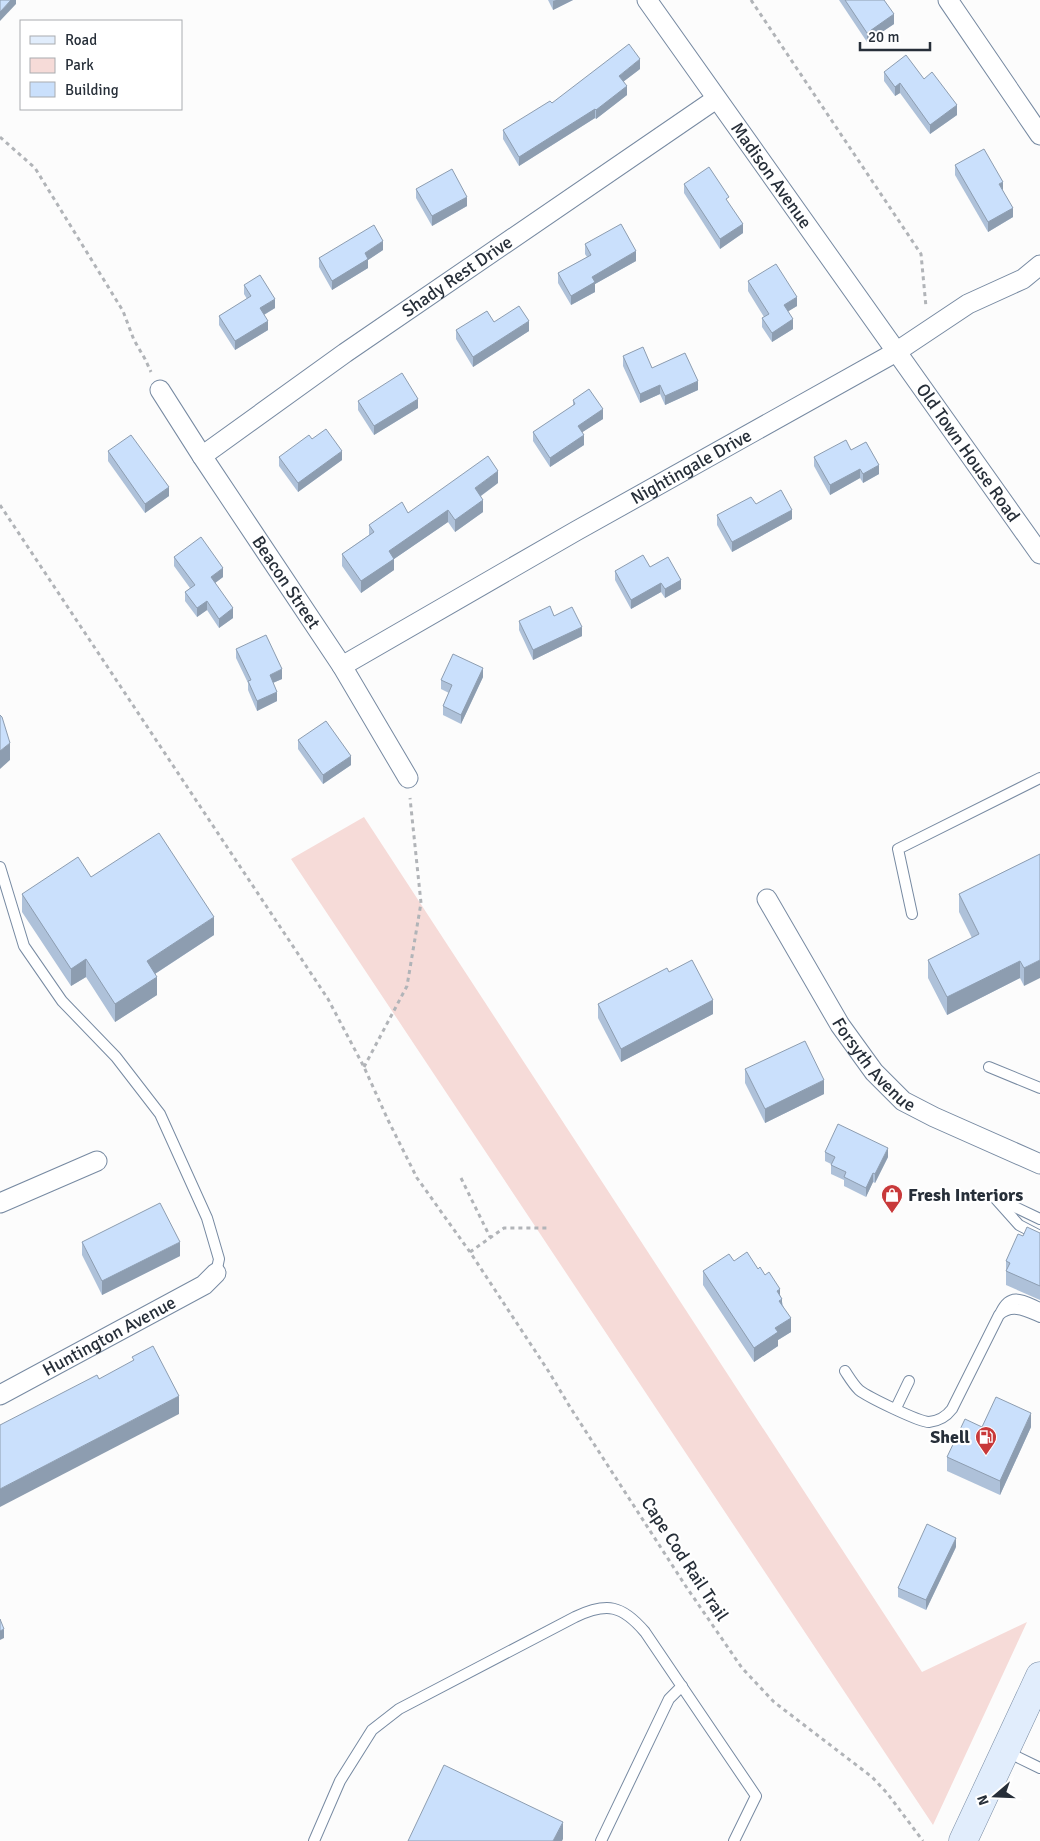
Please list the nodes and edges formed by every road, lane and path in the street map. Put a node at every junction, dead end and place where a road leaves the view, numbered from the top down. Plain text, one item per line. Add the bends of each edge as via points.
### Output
1 (647, 0) edge
2 (751, 0) edge
3 (948, 0) edge
4 (716, 99) junction
5 (1040, 135) edge
6 (0, 137) edge
7 (1040, 265) edge
8 (929, 330) junction
9 (896, 352) junction
10 (160, 390) joint
11 (202, 456) junction
12 (0, 505) edge
13 (1040, 554) edge
14 (342, 666) junction
15 (408, 778) joint
16 (1040, 778) edge
17 (0, 867) edge
18 (767, 899) dead end
19 (912, 914) dead end
20 (364, 1067) junction
21 (989, 1067) dead end
22 (1040, 1088) edge
23 (97, 1161) dead end
24 (1040, 1164) edge
25 (460, 1178) dead end
26 (0, 1203) edge
27 (1040, 1219) edge
28 (550, 1228) dead end
29 (1040, 1236) edge
30 (490, 1237) junction
31 (470, 1252) junction
32 (216, 1273) joint
33 (1040, 1308) edge
34 (999, 1315) junction
35 (1040, 1317) edge
36 (845, 1371) dead end
37 (909, 1381) dead end
38 (0, 1395) edge
39 (896, 1408) junction
40 (1040, 1676) edge
41 (682, 1686) junction
42 (1004, 1751) junction
43 (1040, 1768) edge
44 (314, 1841) edge
45 (601, 1841) edge
46 (734, 1841) edge
47 (923, 1841) edge
48 (963, 1841) edge

1 - 4 street, Madison Avenue
2 - 8 path via 921,254
3 - 5 street
4 - 9 street, Madison Avenue
4 - 11 street, Shady Rest Drive via 345,353
6 - 10 path via 35,168 124,311 134,340
7 - 8 street, Nightingale Drive via 1023,279 968,304
8 - 9 street, Nightingale Drive
9 - 13 street, Old Town House Road
9 - 14 street, Nightingale Drive
10 - 11 street, Beacon Street
11 - 14 street, Beacon Street
12 - 20 path, Cape Cod Rail Trail via 318,984
14 - 15 street, Beacon Street
15 - 20 path via 421,903 407,986
16 - 19 lane via 898,849
17 - 32 lane via 24,946 62,1000 116,1057 160,1114 207,1218 219,1259
18 - 24 street, Forsyth Avenue via 840,1025 874,1072 903,1102
20 - 31 path, Cape Cod Rail Trail via 417,1178
21 - 22 lane
23 - 26 street
25 - 30 path
27 - 29 lane via 994,1197 1019,1225
28 - 30 path via 504,1228
30 - 31 path
31 - 47 path, Cape Cod Rail Trail via 742,1668 774,1702 872,1777
32 - 38 street, Huntington Avenue via 204,1285
33 - 34 lane via 1015,1299 1004,1305
34 - 35 lane via 1017,1308
34 - 39 lane via 947,1416 921,1421
36 - 39 lane via 860,1391
37 - 39 lane
40 - 42 main road
41 - 44 lane via 645,1632 626,1613 607,1607 586,1612 398,1709 372,1730 340,1781
41 - 45 lane via 670,1699
41 - 46 lane via 756,1796
42 - 43 lane
42 - 48 main road

